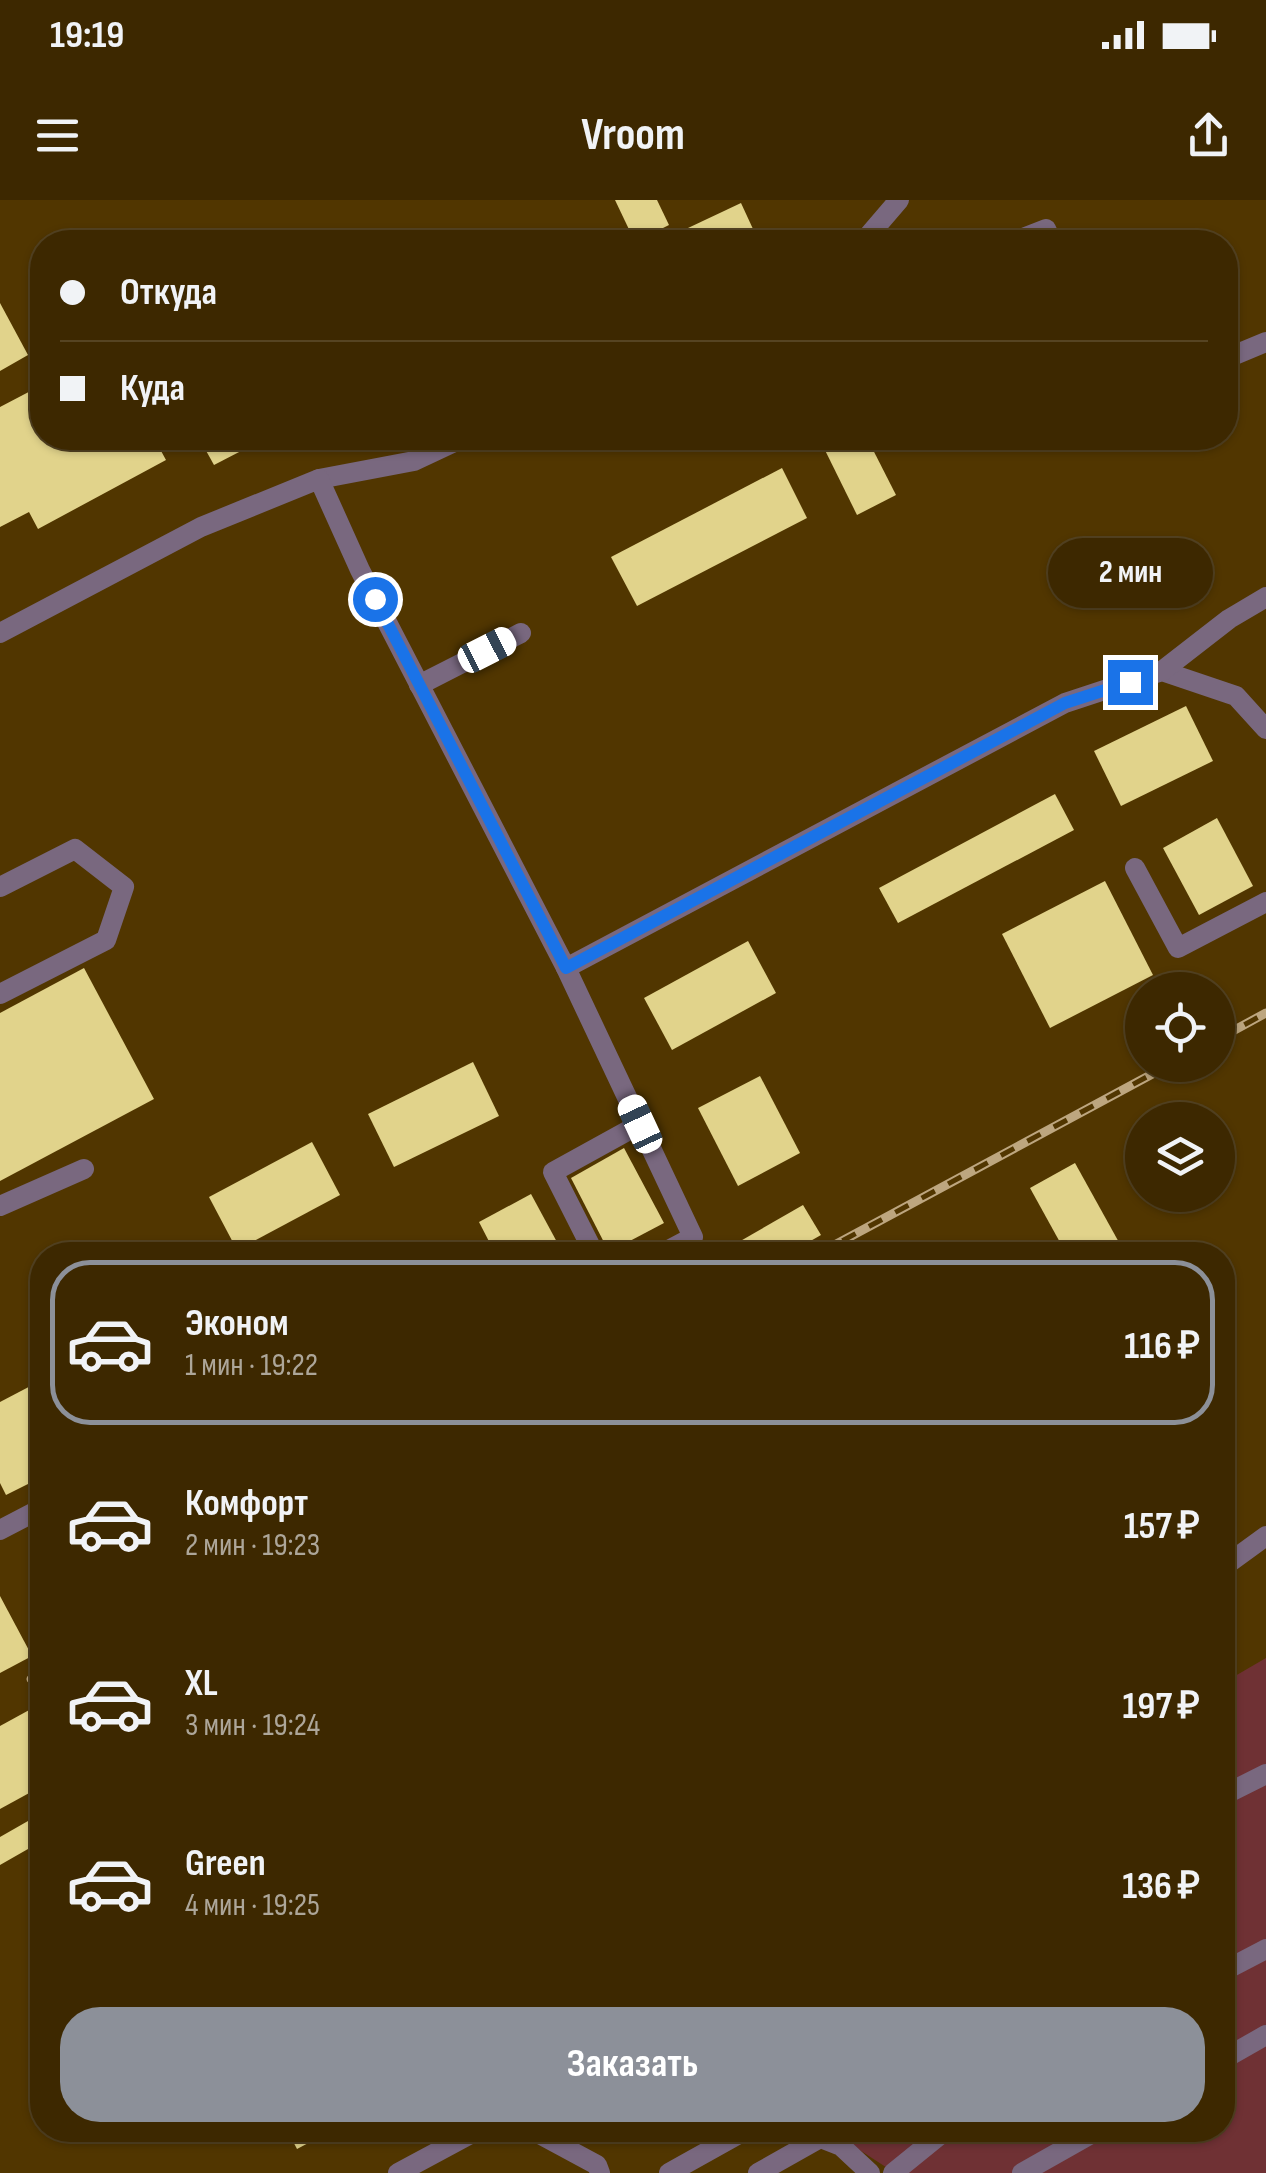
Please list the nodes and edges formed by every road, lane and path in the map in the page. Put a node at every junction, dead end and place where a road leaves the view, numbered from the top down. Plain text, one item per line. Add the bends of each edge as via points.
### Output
1 (900, 200) edge
2 (874, 230) edge
3 (1266, 342) edge
4 (1238, 354) edge
5 (438, 450) edge
6 (319, 479) junction
7 (1266, 597) edge
8 (0, 633) edge
9 (521, 633) dead end
10 (1162, 671) junction
11 (420, 685) junction
12 (1266, 729) edge
13 (1135, 868) dead end
14 (0, 887) edge
15 (1266, 902) edge
16 (566, 968) junction
17 (0, 994) edge
18 (640, 1124) junction
19 (84, 1169) dead end
20 (0, 1206) edge
21 (588, 1242) edge
22 (684, 1242) edge
23 (30, 1514) edge
24 (0, 1530) edge
25 (1266, 1536) edge
26 (1235, 1559) edge
27 (1266, 1774) edge
28 (1235, 1790) edge
29 (1266, 1949) edge
30 (1235, 1965) edge
31 (1266, 2035) edge
32 (1235, 2053) edge
33 (456, 2142) edge
34 (554, 2142) edge
35 (725, 2142) edge
36 (813, 2142) edge
37 (830, 2142) edge
38 (931, 2142) edge
39 (1077, 2142) edge
40 (398, 2173) edge
41 (600, 2173) edge
42 (669, 2173) edge
43 (758, 2173) edge
44 (870, 2173) edge
45 (893, 2173) edge
46 (1022, 2173) edge

1 - 2 street
3 - 4 street
5 - 6 street via 414,462
6 - 8 street via 201,526
6 - 11 street
7 - 10 street
9 - 11 street
10 - 12 street via 1236,696
10 - 16 street via 1065,703
11 - 16 street
13 - 15 street via 1178,948
14 - 17 street via 76,849 124,887 106,940
16 - 18 street
18 - 21 street via 553,1172
18 - 22 street via 693,1237
19 - 20 street
23 - 24 street
25 - 26 street
27 - 28 street
29 - 30 street
31 - 32 street
33 - 40 street
34 - 41 street
35 - 42 street
36 - 43 street
37 - 44 street
38 - 45 street
39 - 46 street

